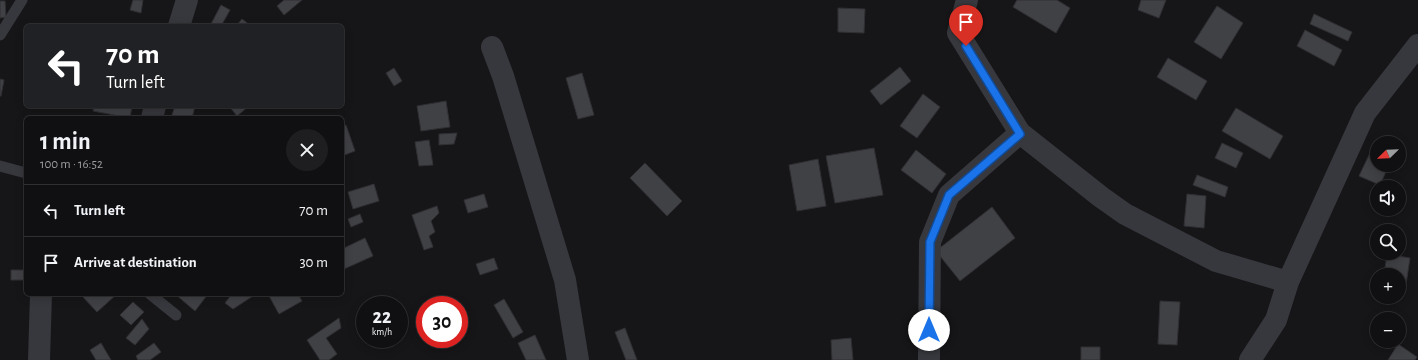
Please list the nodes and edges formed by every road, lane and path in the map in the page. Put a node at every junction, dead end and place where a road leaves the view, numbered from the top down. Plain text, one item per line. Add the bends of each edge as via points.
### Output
1 (22, 0) edge
2 (187, 0) edge
3 (967, 0) edge
4 (181, 24) edge
5 (0, 36) edge
6 (1418, 46) edge
7 (492, 47) dead end
8 (1020, 134) junction
9 (0, 166) edge
10 (24, 172) edge
11 (1288, 282) junction
12 (41, 296) edge
13 (152, 296) edge
14 (176, 315) dead end
15 (39, 360) edge
16 (578, 360) edge
17 (929, 360) edge
18 (1250, 360) edge

1 - 5 lane
2 - 4 street
3 - 8 street via 958,33
6 - 11 street via 1365,113
7 - 16 street via 566,280
8 - 11 street via 1125,214 1216,261
8 - 17 street via 949,195 930,242
9 - 10 lane
11 - 18 street via 1276,320
12 - 15 street
13 - 14 lane

